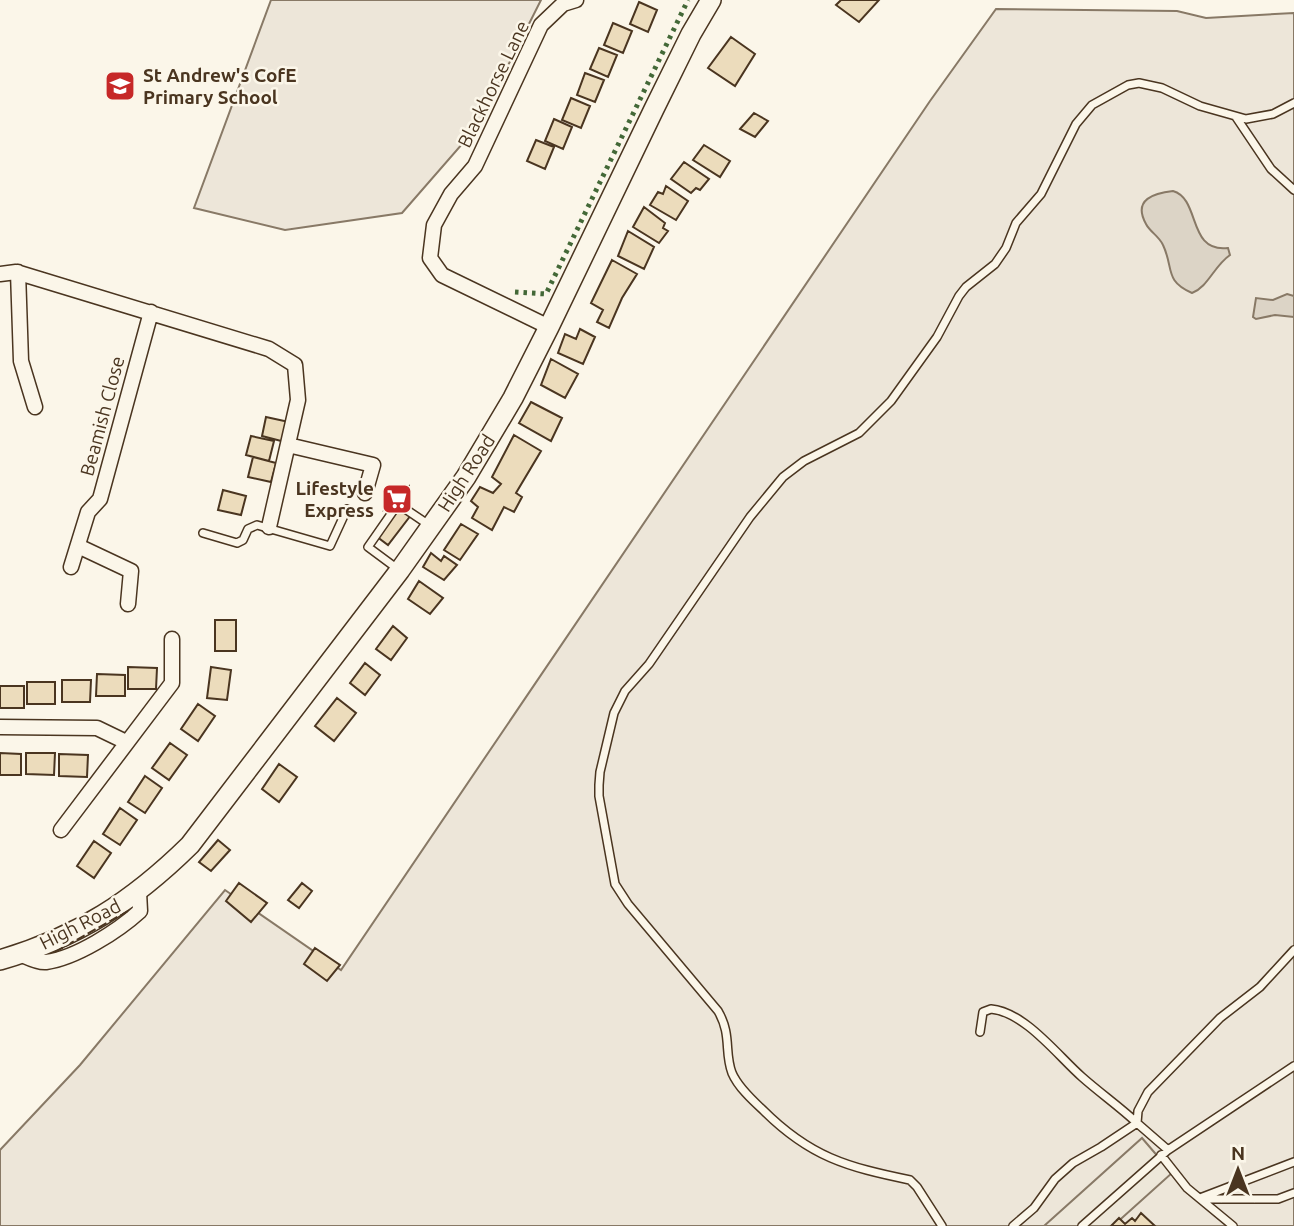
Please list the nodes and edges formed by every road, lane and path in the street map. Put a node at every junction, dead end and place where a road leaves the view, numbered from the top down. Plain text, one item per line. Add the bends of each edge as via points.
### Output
1 (576, 0) edge
2 (711, 0) edge
3 (1294, 103) edge
4 (1236, 117) junction
5 (1294, 190) edge
6 (18, 272) junction
7 (0, 274) edge
8 (151, 312) junction
9 (550, 327) junction
10 (35, 407) dead end
11 (288, 445) junction
12 (365, 493) dead end
13 (347, 509) dead end
14 (269, 527) junction
15 (431, 527) junction
16 (203, 533) dead end
17 (78, 546) junction
18 (71, 567) dead end
19 (400, 570) junction
20 (128, 604) dead end
21 (173, 639) dead end
22 (0, 727) edge
23 (127, 742) junction
24 (61, 830) dead end
25 (1294, 950) edge
26 (0, 960) edge
27 (980, 1032) dead end
28 (1294, 1066) edge
29 (1137, 1123) junction
30 (1165, 1153) junction
31 (1294, 1162) edge
32 (1294, 1193) edge
33 (1200, 1198) junction
34 (942, 1226) edge
35 (1013, 1226) edge
36 (1082, 1226) edge
37 (1233, 1226) edge

1 - 9 street, Blackhorse Lane via 563,4 541,25 475,166 433,225 430,258 442,275
2 - 9 main road, High Road
3 - 4 lane via 1273,114
4 - 5 lane via 1271,169
4 - 34 lane via 1139,83 1092,105 1076,124 1041,194 1016,223 1006,248 995,264 966,288 891,401 859,433 783,477 625,691 614,713 599,796 615,884 725,1023 733,1076 752,1100 802,1144 843,1165 910,1180
6 - 7 street
6 - 8 street
6 - 10 street via 21,361
8 - 11 street via 269,349 295,365 298,400
8 - 17 street, Beamish Close via 100,499 88,512
9 - 15 main road, High Road via 466,477
11 - 12 street via 373,464
11 - 14 street
13 - 14 lane via 330,546
14 - 16 lane via 251,527 243,540 235,543
15 - 19 main road, High Road
15 - 19 lane via 398,504 368,547
17 - 18 street, Beamish Close
17 - 20 street via 131,571
19 - 26 main road, High Road via 190,845 120,905 66,935
21 - 23 street via 172,683
22 - 23 street via 97,728
23 - 24 street
25 - 29 lane via 1148,1092
27 - 29 lane via 984,1013 991,1009 1011,1014
28 - 30 lane
29 - 30 lane
29 - 35 lane via 1073,1163
30 - 33 lane via 1187,1188
30 - 36 lane
31 - 33 lane
32 - 33 lane via 1278,1199
33 - 37 lane

